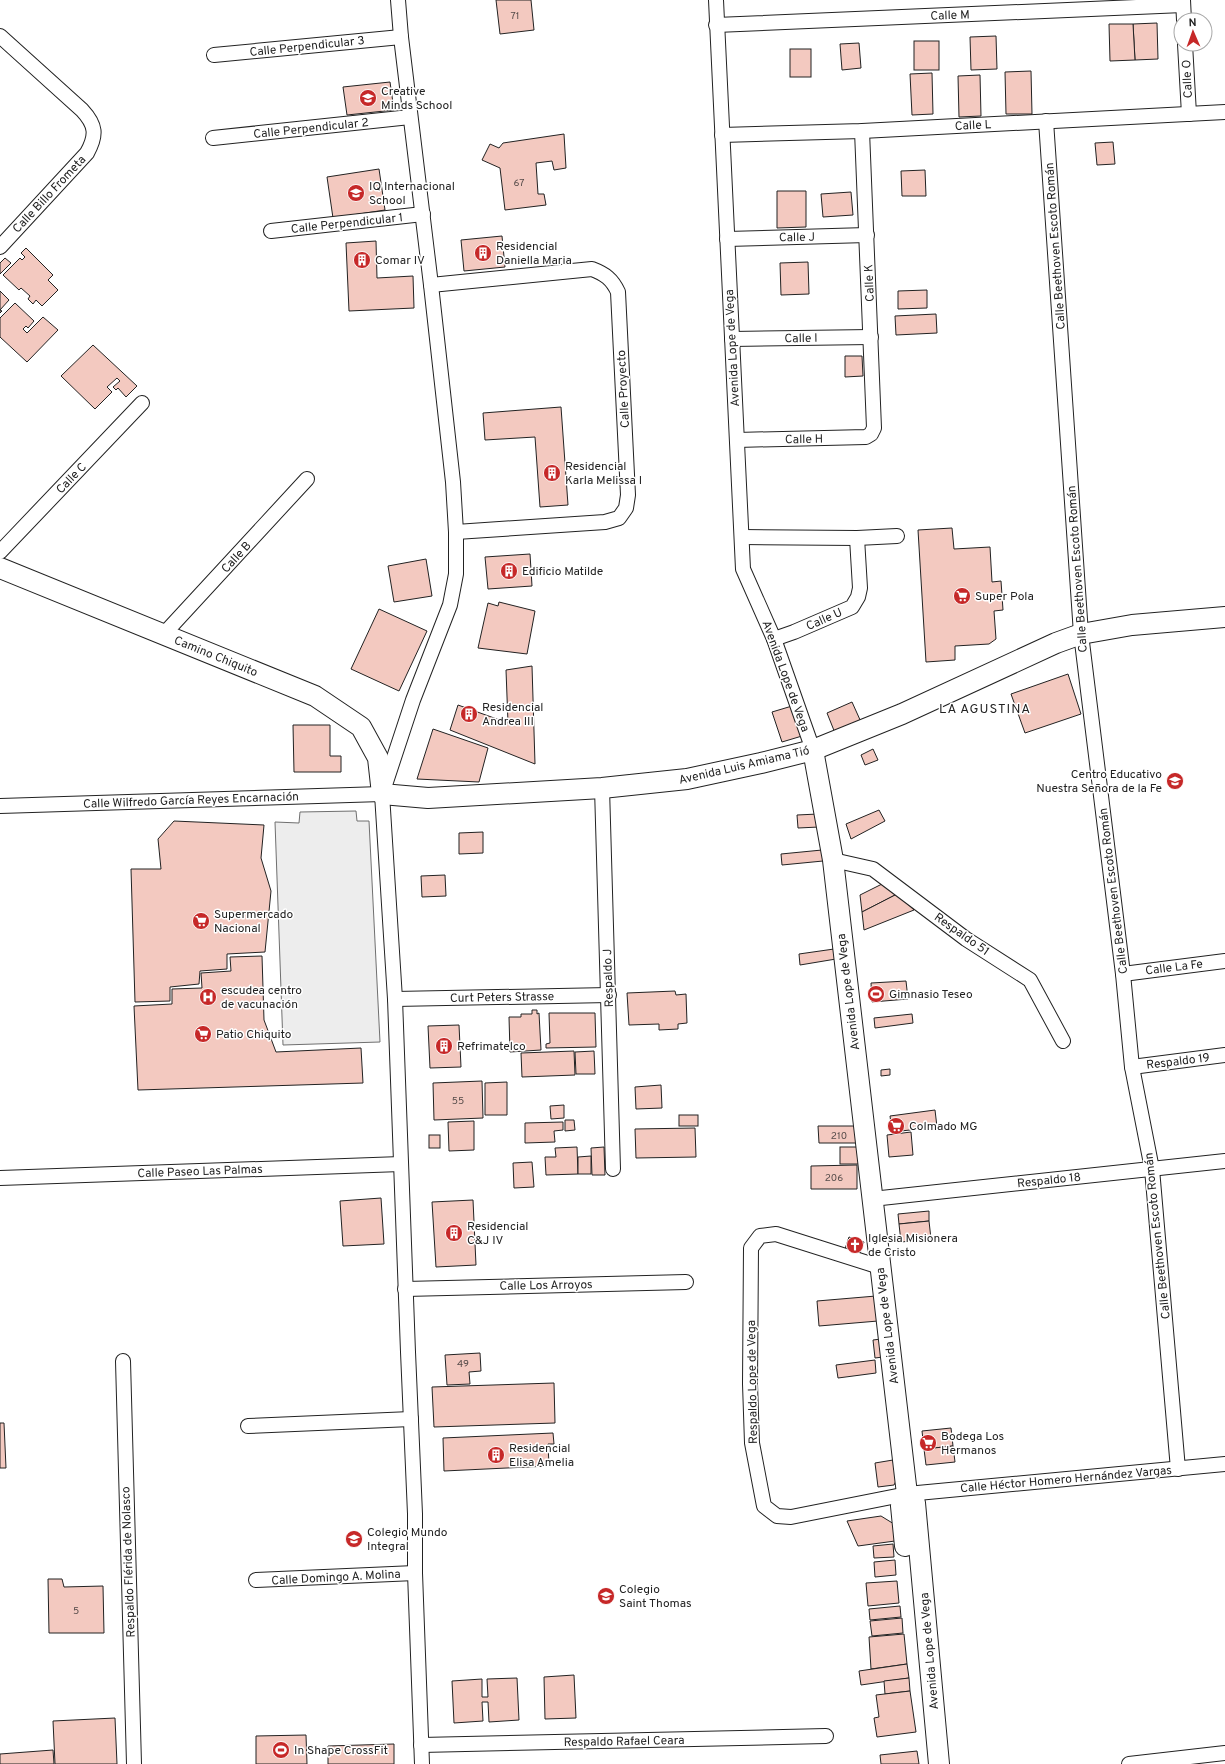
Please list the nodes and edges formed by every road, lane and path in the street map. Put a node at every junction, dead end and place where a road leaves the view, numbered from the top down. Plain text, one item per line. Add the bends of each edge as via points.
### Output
1 (398, 0) edge
2 (716, 0) edge
3 (1183, 3) edge
4 (716, 25) junction
5 (0, 36) edge
6 (401, 37) junction
7 (1186, 52) edge
8 (214, 55) dead end
9 (1225, 112) edge
10 (1190, 114) junction
11 (410, 117) junction
12 (1046, 120) junction
13 (862, 131) junction
14 (722, 134) junction
15 (213, 138) dead end
16 (423, 214) junction
17 (271, 231) dead end
18 (866, 235) junction
19 (727, 239) junction
20 (0, 247) edge
21 (431, 285) junction
22 (871, 337) junction
23 (732, 339) junction
24 (142, 404) dead end
25 (871, 434) joint
26 (737, 440) junction
27 (307, 479) dead end
28 (456, 532) junction
29 (897, 536) dead end
30 (742, 537) junction
31 (857, 538) junction
32 (0, 552) edge
33 (0, 568) edge
34 (1225, 617) edge
35 (164, 634) junction
36 (1081, 634) junction
37 (774, 639) junction
38 (813, 750) junction
39 (602, 788) junction
40 (382, 794) junction
41 (0, 806) edge
42 (833, 860) junction
43 (1225, 961) edge
44 (1123, 974) junction
45 (608, 995) junction
46 (395, 999) junction
47 (1064, 1042) dead end
48 (1225, 1055) edge
49 (1132, 1067) junction
50 (1225, 1161) edge
51 (401, 1164) junction
52 (1152, 1169) junction
53 (613, 1170) dead end
54 (0, 1178) edge
55 (872, 1199) junction
56 (880, 1267) junction
57 (686, 1282) dead end
58 (405, 1289) junction
59 (122, 1361) dead end
60 (411, 1419) junction
61 (248, 1426) dead end
62 (1225, 1464) edge
63 (1178, 1469) junction
64 (907, 1494) junction
65 (415, 1573) junction
66 (256, 1580) dead end
67 (826, 1736) dead end
68 (421, 1746) junction
69 (1225, 1753) edge
70 (134, 1764) edge
71 (422, 1764) edge
72 (927, 1764) edge
73 (939, 1764) edge
74 (1129, 1764) edge

1 - 6 street
2 - 4 street, Avenida Lope de Vega
3 - 4 street, Calle M
4 - 14 street, Avenida Lope de Vega
5 - 20 street, Calle Billo Frometa via 82,110 90,118 94,129 93,142 87,153
6 - 8 street, Calle Perpendicular 3
6 - 11 street
7 - 10 street, Calle O
9 - 10 street, Calle L
10 - 12 street, Calle L
11 - 15 street, Calle Perpendicular 2
11 - 16 street
12 - 13 street, Calle L
12 - 36 street, Calle Beethoven Escoto Román
13 - 14 street, Calle L
13 - 18 street, Calle K
14 - 19 street, Avenida Lope de Vega
16 - 17 street, Calle Perpendicular 1
16 - 21 street
18 - 19 street, Calle J
18 - 22 street, Calle K
19 - 23 street, Avenida Lope de Vega
21 - 28 street via 453,482
21 - 28 street, Calle Proyecto via 592,269 605,274 613,281 618,292 628,495 626,508 619,518 605,522
22 - 23 street, Calle I
22 - 25 street, Calle K via 874,428
23 - 26 street, Avenida Lope de Vega
24 - 32 street, Calle C
25 - 26 street, Calle H via 866,437
26 - 30 street, Avenida Lope de Vega
27 - 35 street, Calle B
28 - 40 street via 456,574 450,605 413,700
29 - 31 street
30 - 31 street
30 - 37 street, Avenida Lope de Vega via 743,569
31 - 37 street, Calle U via 860,588 852,607
33 - 35 main road, Camino Chiquito
34 - 36 main road, Avenida Luis Amiama Tió via 1132,625
35 - 40 main road, Camino Chiquito via 315,696 361,727 378,758
36 - 38 main road, Avenida Luis Amiama Tió via 902,714
36 - 44 street, Calle Beethoven Escoto Román
37 - 38 street, Avenida Lope de Vega
38 - 39 main road, Avenida Luis Amiama Tió via 687,779
38 - 42 main road, Avenida Lope de Vega
39 - 40 main road, Avenida Luis Amiama Tió via 428,798
39 - 45 street, Respaldo J
40 - 41 street, Calle Wilfredo García Reyes Encarnación
40 - 46 street
42 - 47 street, Respaldo 51 via 873,869 966,939 1030,980
42 - 55 main road, Avenida Lope de Vega
43 - 44 street, Calle La Fe
44 - 49 street, Calle Beethoven Escoto Román
45 - 46 street, Curt Peters Strasse
45 - 53 street, Respaldo J
46 - 51 street
48 - 49 street, Respaldo 19
49 - 52 street, Calle Beethoven Escoto Román
50 - 52 street, Respaldo 18
51 - 54 street, Calle Paseo Las Palmas
51 - 58 street
52 - 55 street, Respaldo 18
52 - 63 street, Calle Beethoven Escoto Román
55 - 56 main road, Avenida Lope de Vega
56 - 64 main road, Avenida Lope de Vega
56 - 64 street, Respaldo Lope de Vega via 776,1234 760,1236 751,1248 752,1443 764,1506 777,1516 791,1517
57 - 58 street, Calle Los Arroyos
58 - 60 street
59 - 70 street, Respaldo Flérida de Nolasco
60 - 61 street
60 - 65 street
62 - 63 street, Calle Héctor Homero Hernández Vargas
63 - 64 street, Calle Héctor Homero Hernández Vargas
64 - 72 main road, Avenida Lope de Vega via 901,1506
64 - 73 main road, Avenida Lope de Vega via 915,1503
65 - 66 street, Calle Domingo A. Molina
65 - 68 street
67 - 68 street, Respaldo Rafael Ceara
68 - 71 street
69 - 74 street

